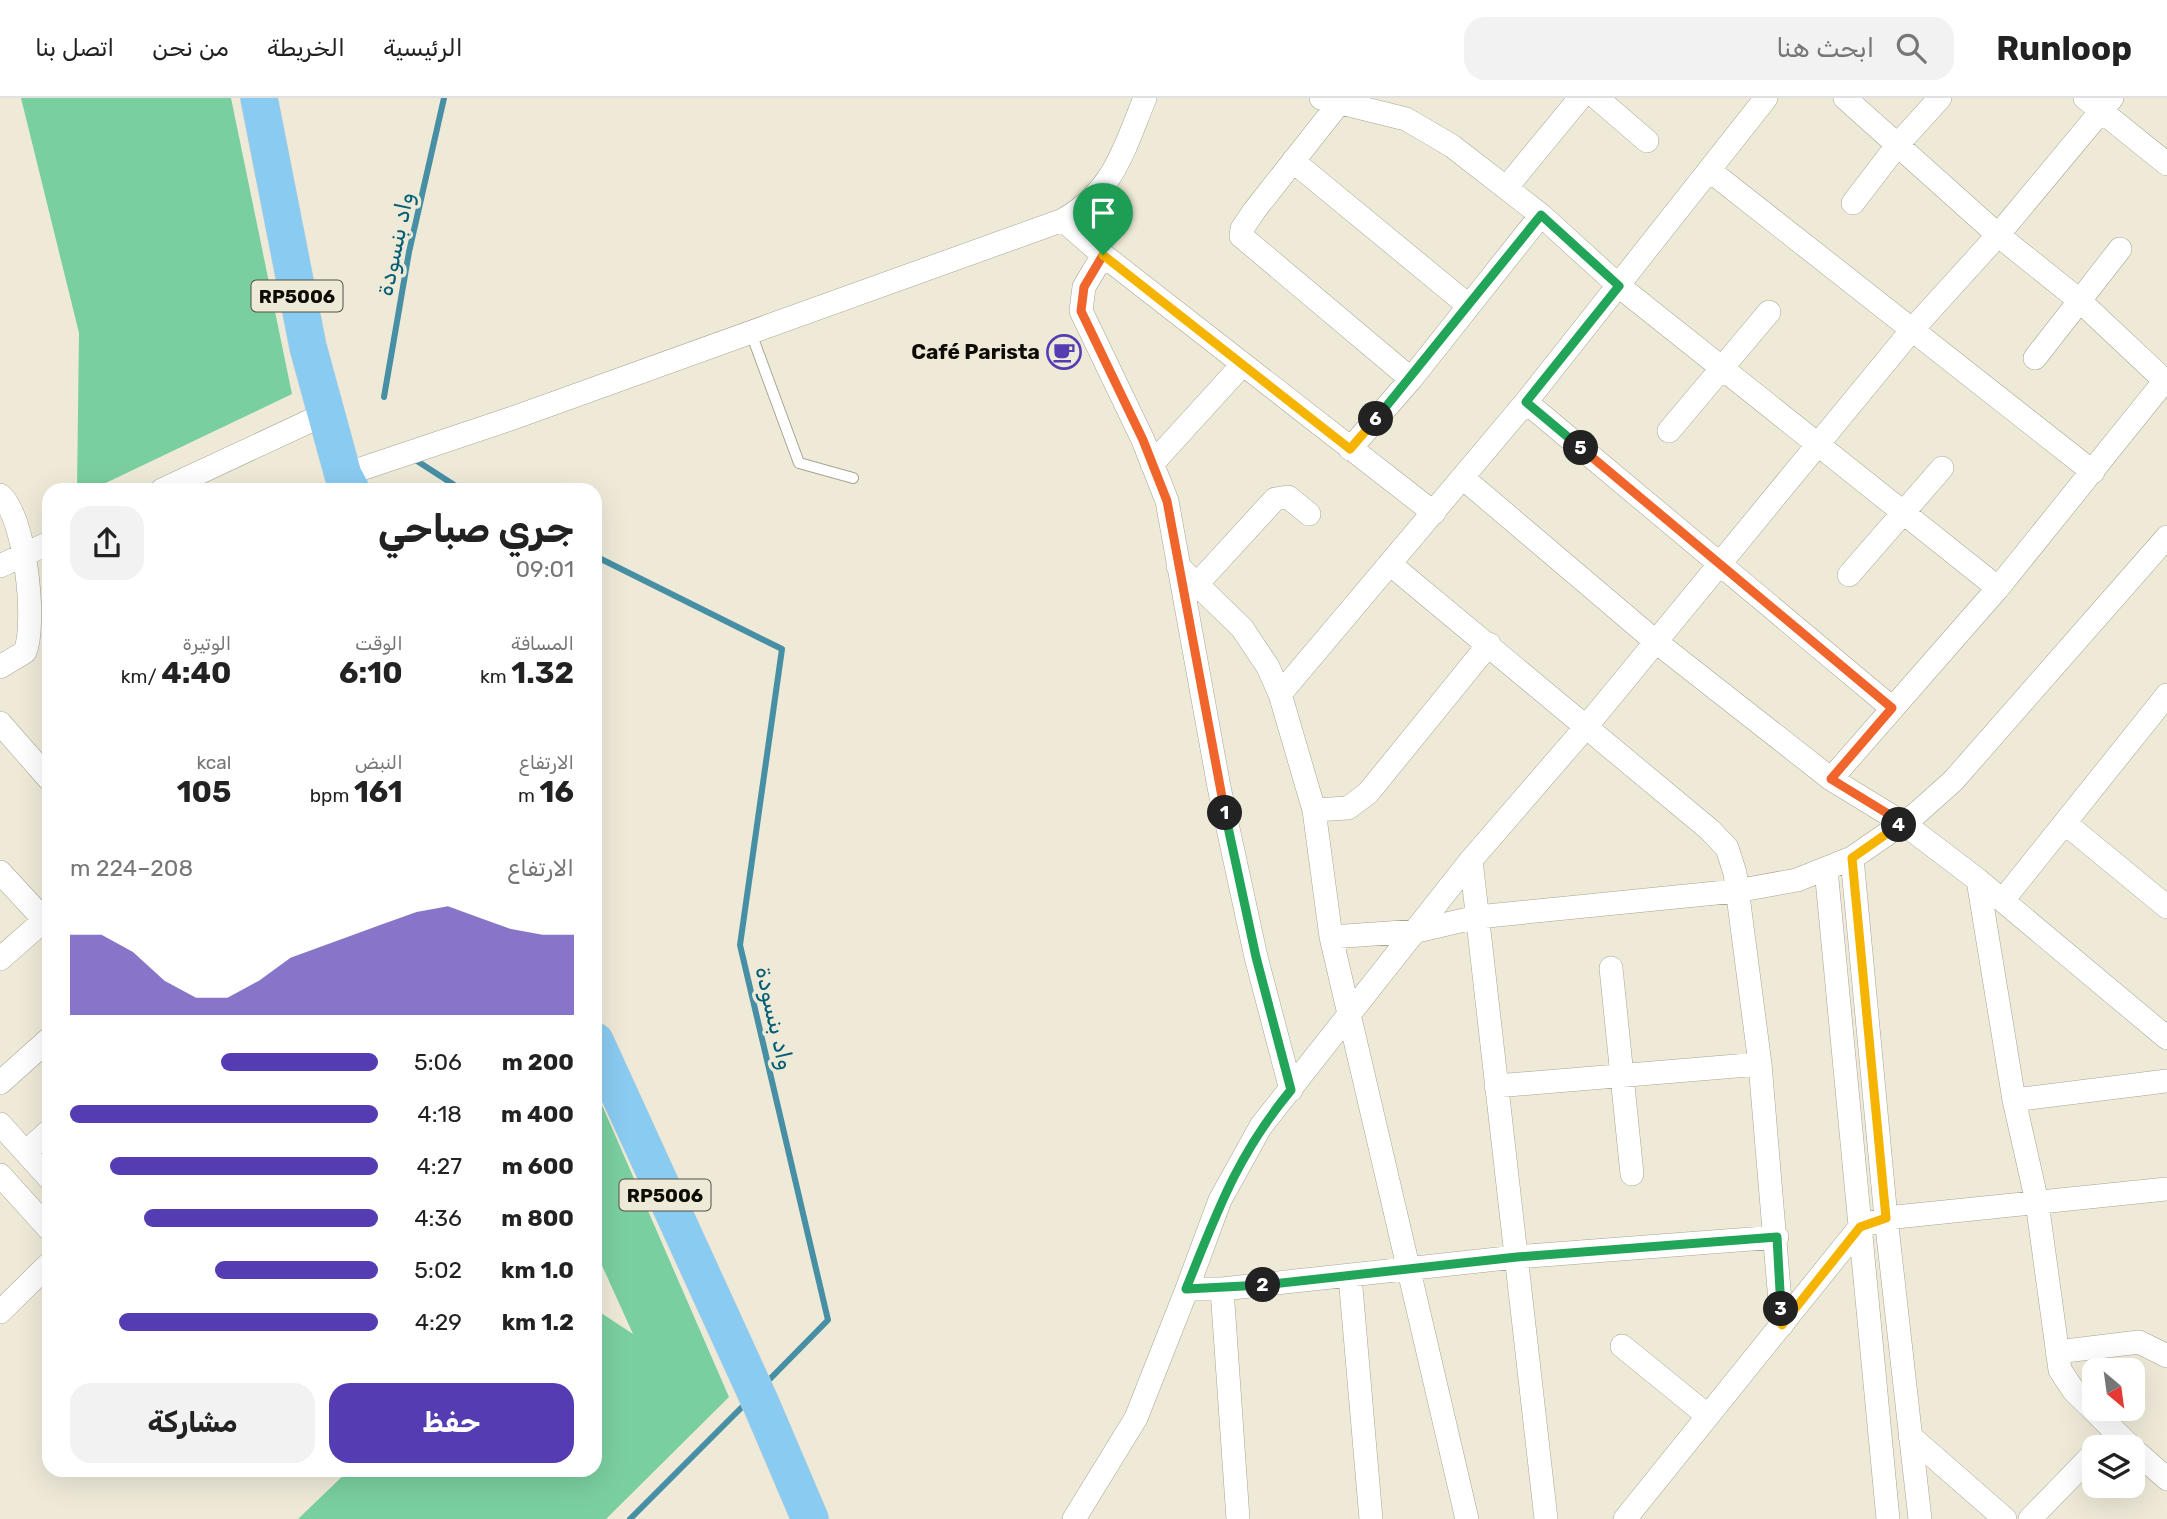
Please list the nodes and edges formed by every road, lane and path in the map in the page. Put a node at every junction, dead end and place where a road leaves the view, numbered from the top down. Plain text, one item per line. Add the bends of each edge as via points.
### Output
1 (259, 98) edge
2 (1145, 98) edge
3 (1580, 98) edge
4 (1597, 98) edge
5 (1766, 98) edge
6 (1845, 98) edge
7 (1940, 98) edge
8 (1331, 100) edge
9 (2099, 102) edge
10 (1647, 141) dead end
11 (1899, 143) junction
12 (1293, 161) junction
13 (2167, 164) edge
14 (1709, 170) junction
15 (1506, 188) junction
16 (1853, 203) dead end
17 (1541, 215) junction
18 (1063, 220) junction
19 (1998, 234) junction
20 (2120, 249) dead end
21 (1103, 255) junction
22 (1619, 286) junction
23 (2078, 300) junction
24 (1469, 306) junction
25 (1769, 312) dead end
26 (1911, 331) junction
27 (751, 333) junction
28 (2035, 358) dead end
29 (1243, 364) junction
30 (1721, 365) junction
31 (1411, 379) junction
32 (2166, 380) edge
33 (1526, 402) junction
34 (325, 414) junction
35 (1669, 431) dead end
36 (1820, 444) junction
37 (1350, 449) junction
38 (1153, 464) junction
39 (1942, 468) dead end
40 (2092, 472) junction
41 (853, 478) dead end
42 (1463, 478) junction
43 (347, 482) edge
44 (177, 483) edge
45 (0, 495) edge
46 (1904, 510) junction
47 (1434, 513) junction
48 (1309, 514) dead end
49 (2167, 537) edge
50 (42, 546) edge
51 (23, 555) junction
52 (1390, 564) junction
53 (1720, 565) junction
54 (0, 566) edge
55 (1178, 566) junction
56 (1849, 575) dead end
57 (1198, 583) junction
58 (1998, 588) junction
59 (1655, 641) junction
60 (1489, 644) junction
61 (0, 667) edge
62 (1280, 694) junction
63 (2167, 696) edge
64 (1892, 708) junction
65 (0, 723) edge
66 (1585, 728) junction
67 (42, 771) edge
68 (1831, 779) junction
69 (1314, 810) junction
70 (1903, 823) junction
71 (2065, 823) junction
72 (1852, 858) junction
73 (1471, 860) junction
74 (1826, 869) junction
75 (0, 872) edge
76 (1978, 880) junction
77 (1736, 891) junction
78 (2003, 900) junction
79 (2167, 907) edge
80 (42, 916) edge
81 (1478, 917) junction
82 (42, 925) edge
83 (1417, 931) junction
84 (1331, 937) junction
85 (0, 959) edge
86 (1611, 968) dead end
87 (1349, 1016) junction
88 (2167, 1038) edge
89 (42, 1045) edge
90 (602, 1056) edge
91 (1760, 1064) junction
92 (1622, 1075) junction
93 (2167, 1081) edge
94 (0, 1083) edge
95 (1496, 1086) junction
96 (1291, 1090) junction
97 (2014, 1100) junction
98 (0, 1124) edge
99 (42, 1137) edge
100 (26, 1152) junction
101 (42, 1170) edge
102 (1632, 1174) dead end
103 (0, 1175) edge
104 (2167, 1189) edge
105 (2036, 1202) junction
106 (1886, 1218) junction
107 (42, 1221) edge
108 (1860, 1227) junction
109 (1777, 1237) junction
110 (1517, 1257) junction
111 (1409, 1267) junction
112 (42, 1271) edge
113 (1350, 1276) junction
114 (1186, 1289) junction
115 (1223, 1289) junction
116 (0, 1312) edge
117 (1782, 1325) junction
118 (1622, 1346) dead end
119 (2057, 1352) junction
120 (2167, 1356) edge
121 (1709, 1416) junction
122 (2112, 1435) edge
123 (1910, 1436) junction
124 (2145, 1463) edge
125 (2082, 1465) edge
126 (2167, 1479) edge
127 (810, 1519) edge
128 (1074, 1519) edge
129 (1238, 1519) edge
130 (1371, 1519) edge
131 (1467, 1519) edge
132 (1546, 1519) edge
133 (1625, 1519) edge
134 (1888, 1519) edge
135 (1920, 1519) edge
136 (2006, 1519) edge
137 (2030, 1519) edge

1 - 34 main road, RP5006
2 - 18 street via 1108,183
3 - 15 street
4 - 10 street
5 - 14 street
6 - 11 street
7 - 11 street
8 - 12 street
8 - 15 street via 1386,113 1427,130
9 - 13 street
9 - 19 street
11 - 16 street
11 - 19 street
12 - 24 street
12 - 31 street via 1247,220 1241,236
14 - 22 street
14 - 26 street
15 - 17 street
17 - 22 street
17 - 24 street
18 - 21 street
18 - 27 street
19 - 23 street
19 - 26 street
20 - 23 street
21 - 29 street
21 - 38 street via 1084,287 1081,311
22 - 30 street
22 - 33 street
23 - 28 street
23 - 32 street
24 - 31 street
25 - 30 street
26 - 36 street
26 - 40 street
27 - 41 lane via 799,463
27 - 43 street
29 - 37 street
29 - 38 street
30 - 35 street
30 - 36 street
31 - 37 street
32 - 40 street
33 - 42 street
33 - 53 street
34 - 43 main road, RP5006
34 - 44 street
36 - 46 street
36 - 53 street
37 - 47 street
38 - 55 street via 1167,501
39 - 46 street
40 - 58 street
42 - 47 street
42 - 59 street
45 - 51 street via 11,508
46 - 56 street
46 - 58 street
47 - 52 street
48 - 57 street via 1288,497 1275,499
49 - 70 street via 1953,782
50 - 51 street
51 - 54 street
51 - 61 street via 31,611 28,644 24,654
52 - 60 street
52 - 62 street
53 - 59 street
53 - 64 street
55 - 57 street
55 - 96 street via 1219,787
57 - 62 street via 1250,638
58 - 64 street
59 - 66 street
59 - 68 street
60 - 66 street
60 - 69 street via 1368,793 1341,810
62 - 69 street
63 - 71 street
64 - 68 street
65 - 67 street
66 - 73 street
66 - 77 street via 1723,843 1733,862
68 - 70 street
69 - 84 street
70 - 72 street
70 - 76 street
71 - 78 street
71 - 79 street
72 - 74 street
72 - 106 street
73 - 81 street
73 - 83 street
74 - 77 street via 1788,882
74 - 108 street
75 - 80 street
76 - 78 street
76 - 97 street
77 - 81 street
77 - 91 street
78 - 88 street
81 - 83 street
81 - 95 street
82 - 85 street
83 - 84 street
83 - 87 street
84 - 87 street
86 - 92 street
87 - 96 street
87 - 111 street
89 - 94 street
90 - 127 main road, RP5006
91 - 92 street
91 - 109 street
92 - 95 street
92 - 102 street
93 - 97 street
95 - 110 street
96 - 114 street via 1236,1167
97 - 105 street
98 - 100 street
99 - 100 street
100 - 101 street
103 - 107 street
104 - 105 street
105 - 106 street
105 - 119 street
106 - 108 street
106 - 123 street
108 - 117 street
108 - 134 street
109 - 110 street
109 - 117 street
110 - 111 street
110 - 132 street
111 - 113 street
111 - 131 street
112 - 116 street
113 - 115 street
113 - 130 street
114 - 115 street
114 - 128 street via 1136,1418
115 - 129 street
117 - 121 street
118 - 121 street
119 - 120 street via 2139,1342
119 - 122 street via 2068,1384
121 - 133 street
123 - 135 street
123 - 136 street
124 - 126 street
125 - 137 street

